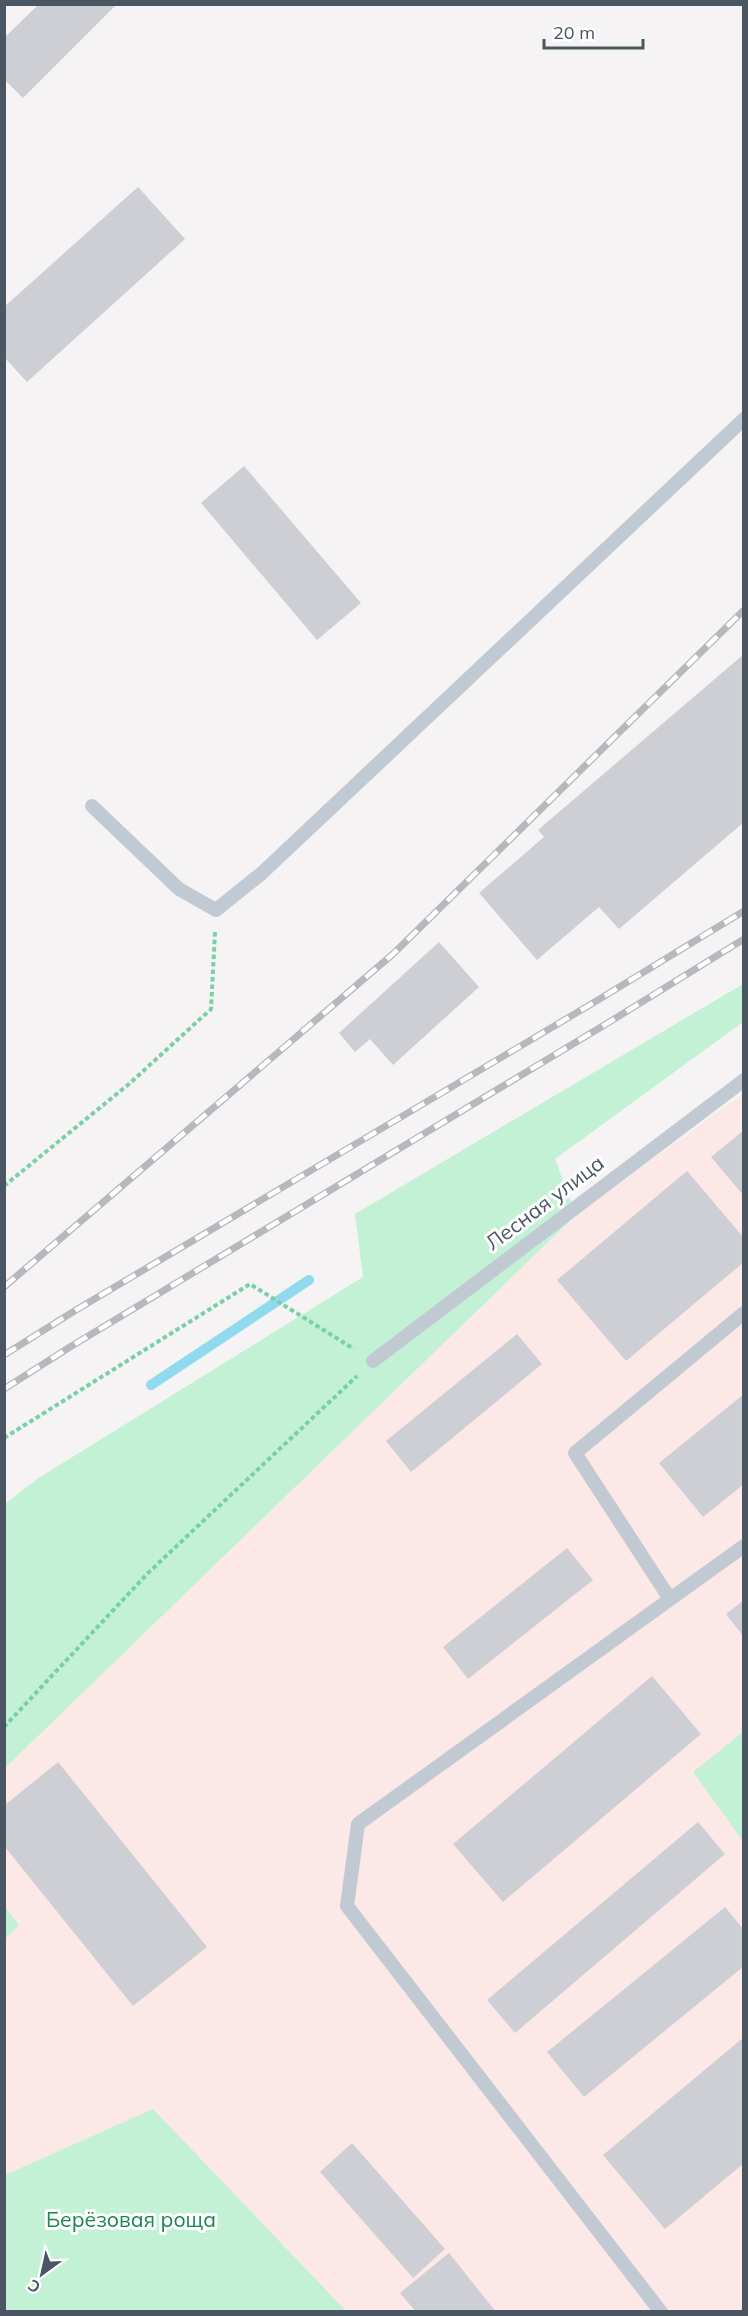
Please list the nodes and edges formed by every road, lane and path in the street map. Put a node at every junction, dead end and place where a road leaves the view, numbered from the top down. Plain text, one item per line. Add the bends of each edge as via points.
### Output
1 (744, 419) edge
2 (92, 806) dead end
3 (216, 910) junction
4 (744, 1080) edge
5 (4, 1186) edge
6 (744, 1313) edge
7 (373, 1361) junction
8 (4, 1438) edge
9 (744, 1546) edge
10 (670, 1599) junction
11 (4, 1727) edge
12 (661, 2312) edge

1 - 3 lane via 262,873
2 - 3 lane via 179,889
3 - 5 path via 212,1010
4 - 7 lane, Лесная улица
6 - 10 lane via 574,1453
7 - 8 path via 250,1284
7 - 11 path via 148,1573
9 - 10 lane
10 - 12 lane via 358,1824 347,1906

